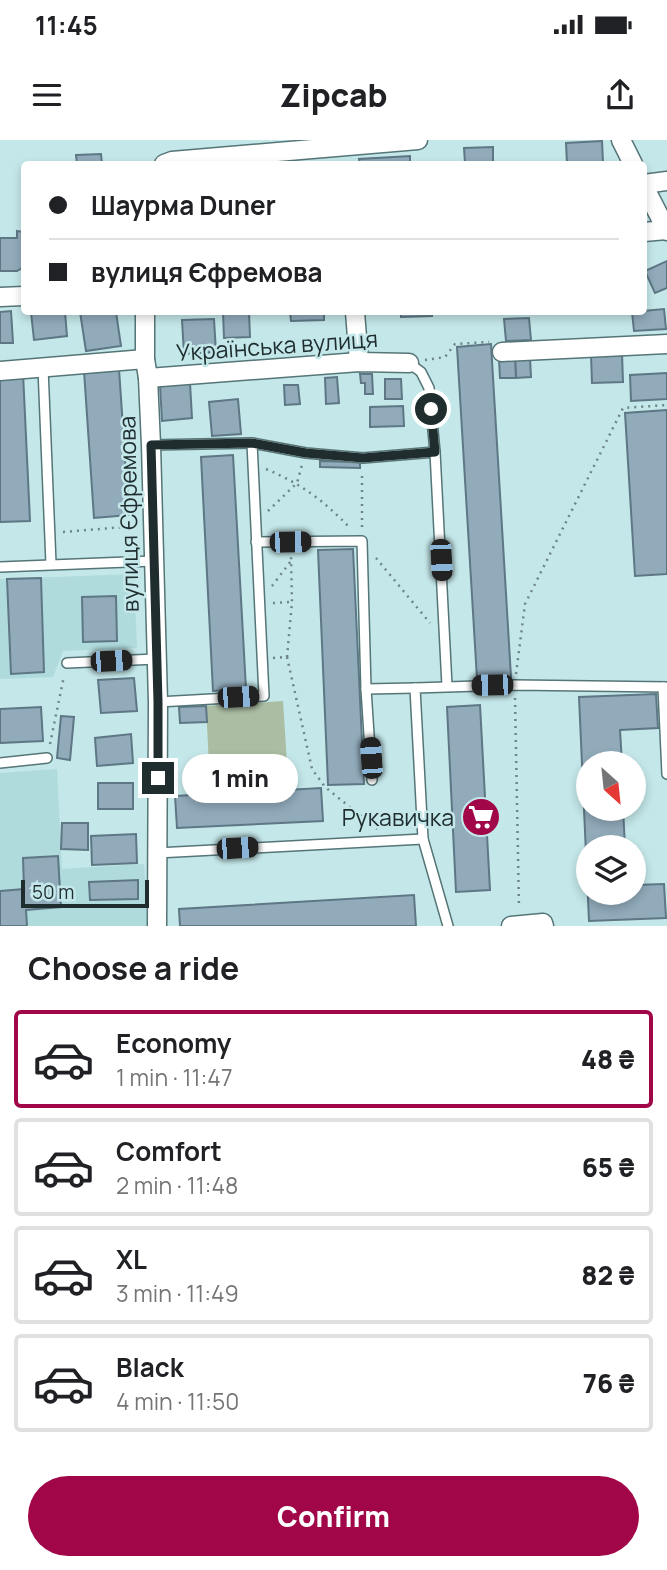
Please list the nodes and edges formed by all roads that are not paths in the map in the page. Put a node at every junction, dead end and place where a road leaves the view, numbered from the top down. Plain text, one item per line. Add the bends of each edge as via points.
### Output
1 (418, 140) edge
2 (621, 140) edge
3 (172, 161) edge
4 (632, 161) edge
5 (667, 181) edge
6 (647, 184) edge
7 (647, 191) edge
8 (667, 230) edge
9 (647, 232) edge
10 (21, 296) edge
11 (0, 298) edge
12 (145, 315) edge
13 (355, 315) edge
14 (667, 344) edge
15 (502, 352) road end
16 (145, 359) junction
17 (359, 362) junction
18 (409, 363) joint
19 (43, 368) junction
20 (0, 371) edge
21 (148, 378) junction
22 (252, 443) junction
23 (151, 445) junction
24 (435, 452) junction
25 (256, 542) junction
26 (153, 561) junction
27 (51, 564) junction
28 (0, 568) edge
29 (156, 659) junction
30 (67, 663) road end
31 (447, 686) junction
32 (665, 687) edge
33 (415, 688) junction
34 (366, 689) junction
35 (158, 702) junction
36 (47, 758) road end
37 (0, 763) edge
38 (667, 774) edge
39 (372, 780) dead end
40 (423, 839) junction
41 (157, 853) junction
42 (519, 925) edge
43 (543, 925) edge
44 (158, 926) edge
45 (447, 926) edge
46 (511, 926) edge

1 - 3 street
2 - 4 street
5 - 6 street
7 - 8 street
8 - 9 street
10 - 11 street
12 - 16 street, вулиця Єфремова
13 - 17 street
14 - 15 street
16 - 19 street, Українська вулиця
16 - 21 street, вулиця Єфремова
17 - 18 street, Українська вулиця
17 - 21 street, Українська вулиця
18 - 24 lane via 421,372 429,388
19 - 20 street, Українська вулиця
19 - 27 lane
21 - 23 street, вулиця Єфремова
22 - 23 lane
22 - 24 lane via 363,458
22 - 25 lane
23 - 26 street, вулиця Єфремова
24 - 31 lane
25 - 34 lane via 362,541
25 - 35 lane via 264,696
26 - 27 lane
26 - 29 street, вулиця Єфремова
27 - 28 lane
29 - 30 lane
29 - 35 street, вулиця Єфремова
31 - 32 lane
31 - 33 lane
32 - 38 lane
33 - 34 lane
33 - 40 lane
34 - 39 lane
35 - 41 street, вулиця Єфремова
36 - 37 lane
40 - 41 lane
40 - 45 lane
41 - 44 street, вулиця Єфремова
42 - 43 street
42 - 46 street

